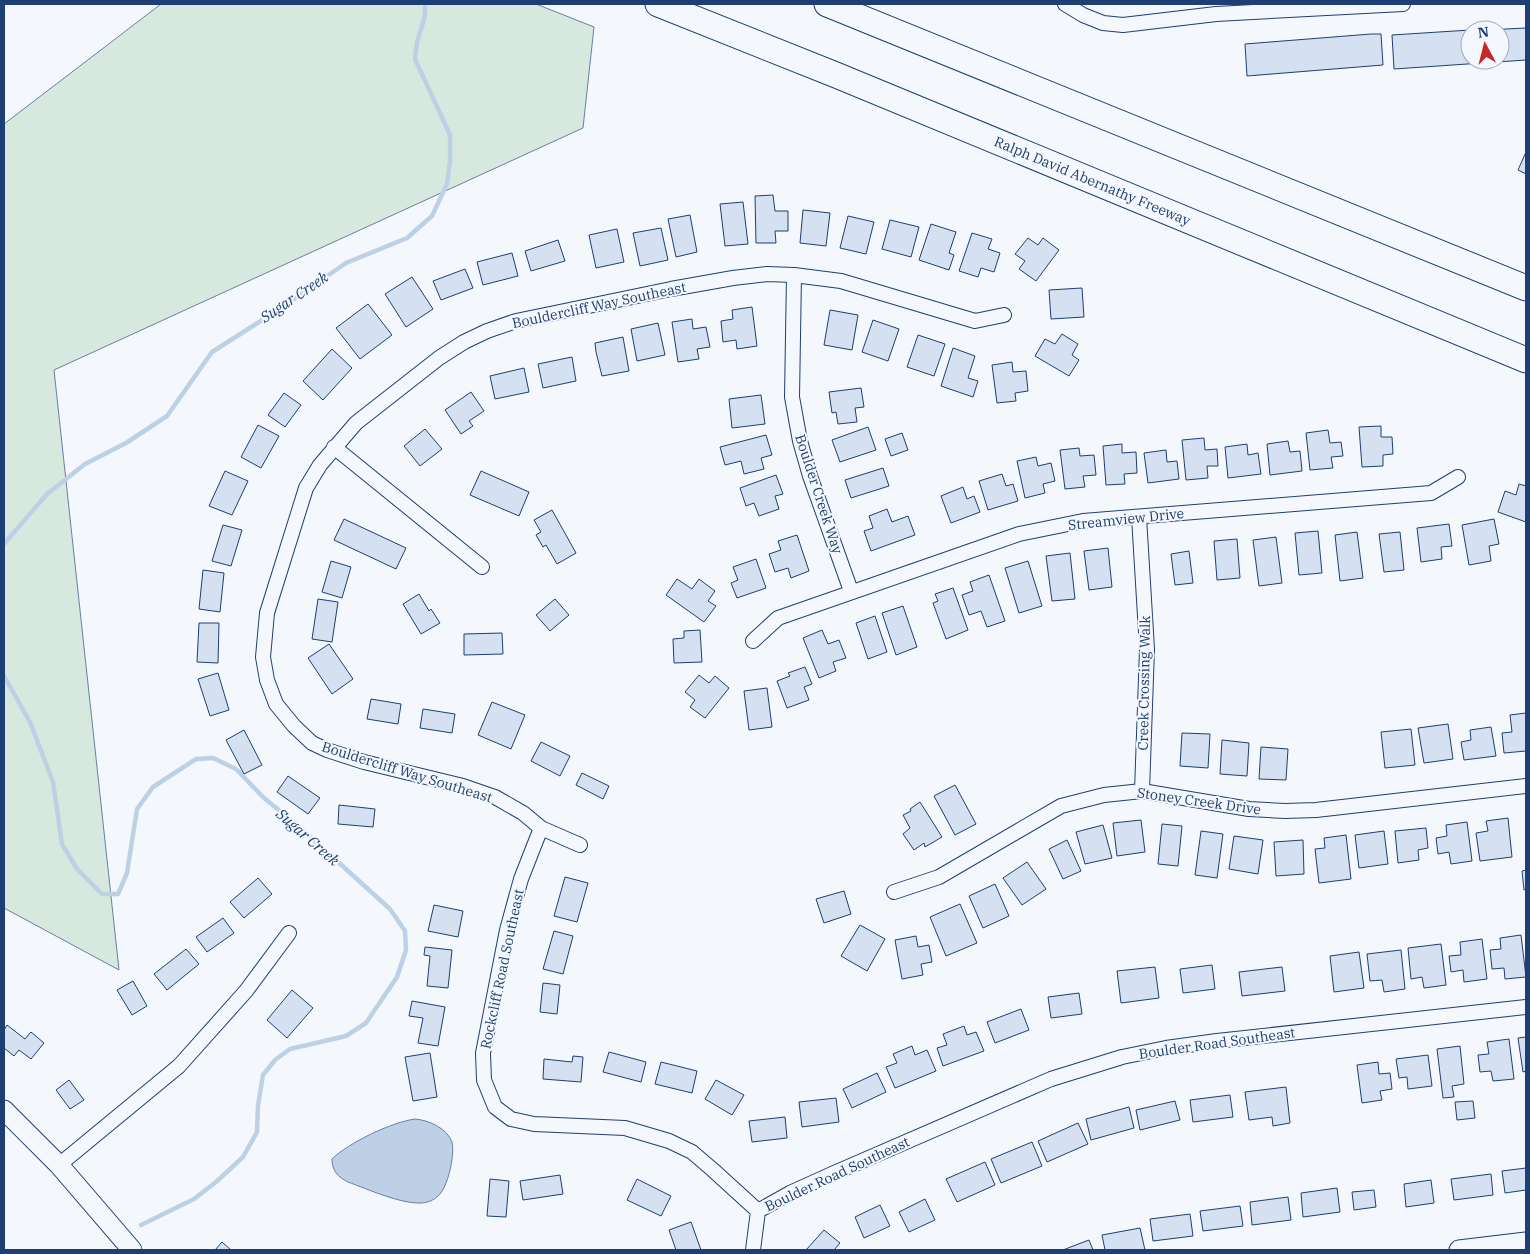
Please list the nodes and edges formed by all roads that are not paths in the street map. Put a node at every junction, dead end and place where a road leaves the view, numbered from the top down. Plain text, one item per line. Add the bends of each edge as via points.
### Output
1 (658, 4) edge
2 (827, 4) edge
3 (1065, 4) edge
4 (1403, 4) edge
5 (794, 275) junction
6 (1526, 288) edge
7 (1004, 316) dead end
8 (1526, 360) edge
9 (334, 447) junction
10 (1458, 477) dead end
11 (1139, 517) junction
12 (482, 567) dead end
13 (851, 591) junction
14 (753, 641) dead end
15 (1526, 786) edge
16 (1142, 790) junction
17 (540, 828) junction
18 (580, 845) dead end
19 (894, 892) dead end
20 (289, 933) dead end
21 (1526, 1007) edge
22 (4, 1110) edge
23 (59, 1165) junction
24 (758, 1211) junction
25 (1526, 1242) edge
26 (132, 1250) edge
27 (753, 1250) edge
28 (1460, 1250) edge

1 - 8 highway, Ralph David Abernathy Freeway
2 - 6 highway
3 - 4 street via 1103,23 1123,25 1216,14
5 - 7 street, Bouldercliff Way Southeast via 841,281 975,321
5 - 9 street, Bouldercliff Way Southeast via 767,274 724,280 516,321 487,331 464,342 370,411
5 - 13 street, Boulder Creek Way via 792,397 810,476
9 - 12 street
9 - 17 street, Bouldercliff Way Southeast via 306,488 267,614 263,657 276,704 312,744 364,762 495,797 523,813
10 - 11 street, Streamview Drive via 1431,494
11 - 13 street, Streamview Drive via 1083,521 1019,534
11 - 16 street, Creek Crossing Walk via 1148,649
13 - 14 street, Streamview Drive via 778,618
15 - 16 street, Stoney Creek Drive via 1285,811 1249,809
16 - 19 street, Stoney Creek Drive via 1104,794 1061,806 939,877
17 - 18 street, Bouldercliff Way Southeast
17 - 24 street, Rockcliff Road Southeast via 507,930 483,1053 484,1080 495,1107 510,1119 557,1126 625,1128 669,1141 699,1158
20 - 23 street via 246,991 178,1066
21 - 24 street, Boulder Road Southeast via 1217,1041 1122,1057 1051,1079 824,1178
22 - 23 street
23 - 26 street
24 - 27 street
25 - 28 street

